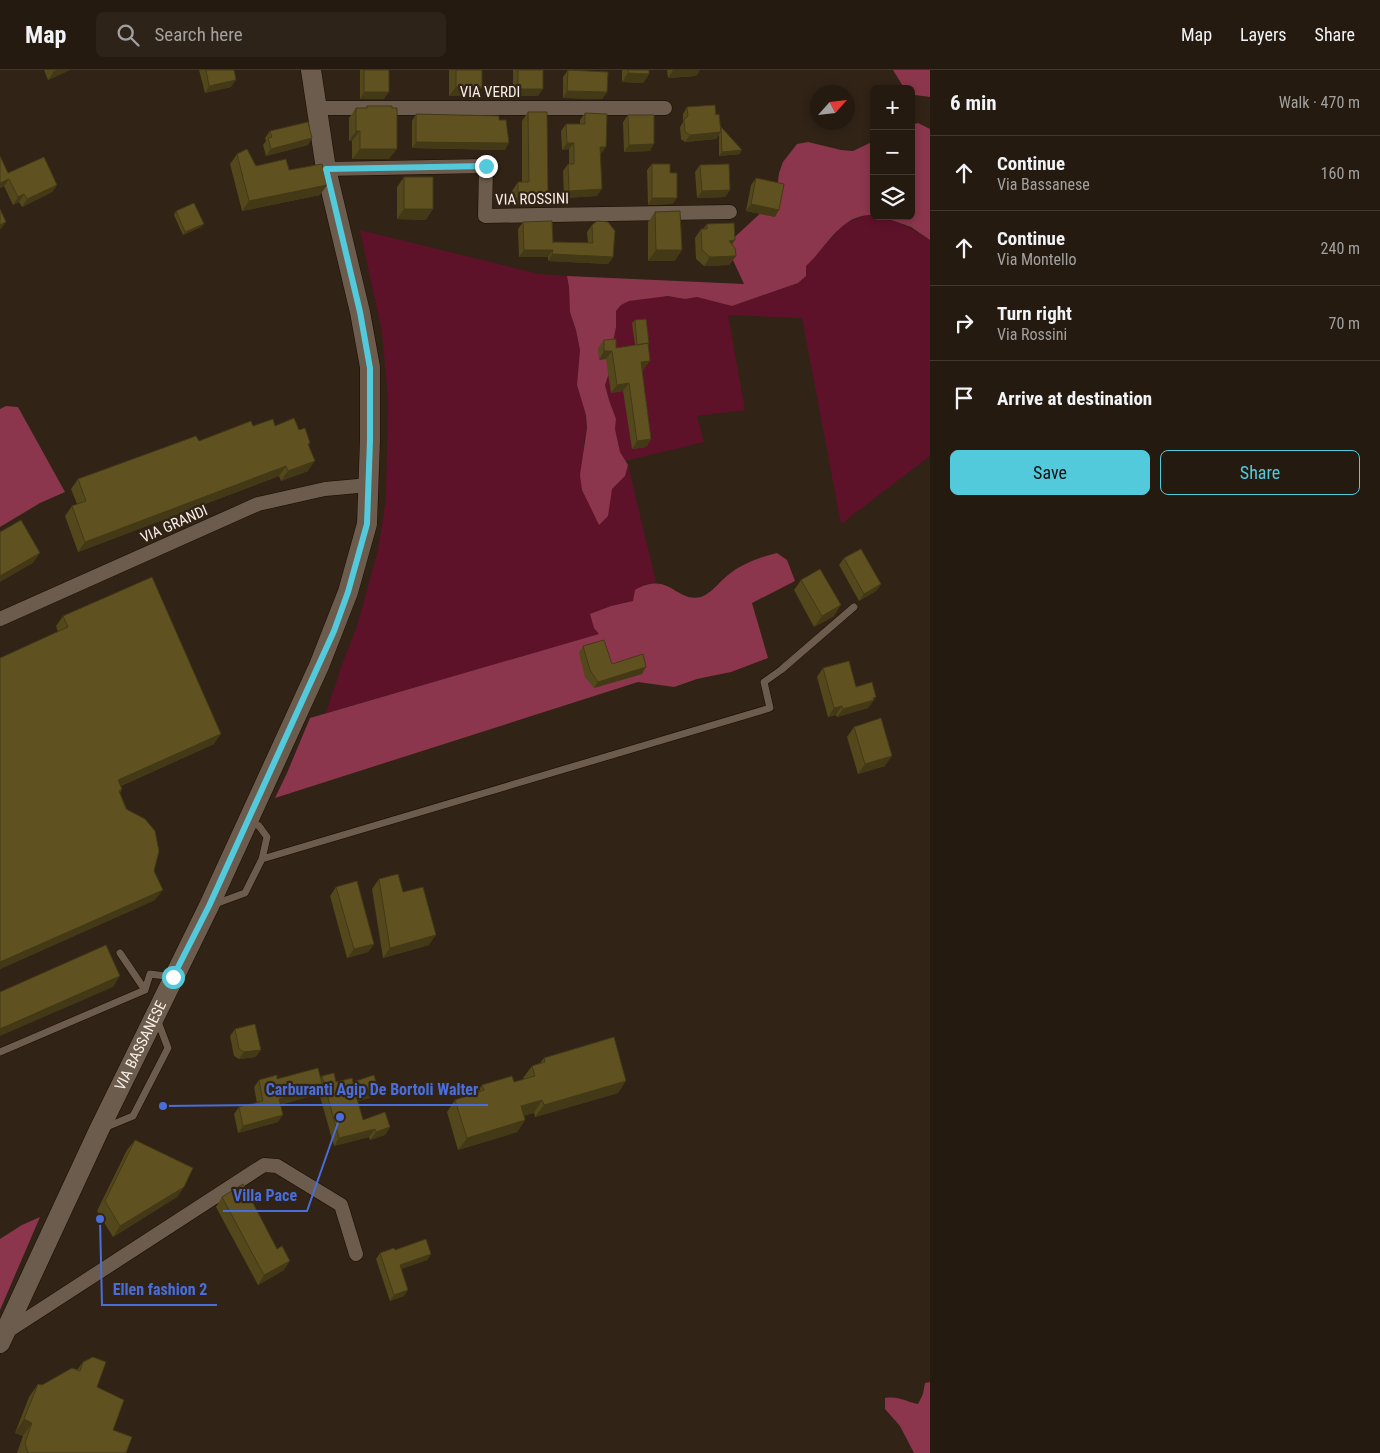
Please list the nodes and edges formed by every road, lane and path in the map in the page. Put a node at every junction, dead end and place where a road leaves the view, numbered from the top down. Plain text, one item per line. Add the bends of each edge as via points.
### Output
1 (311, 70) edge
2 (316, 108) junction
3 (665, 108) dead end
4 (326, 169) junction
5 (730, 212) dead end
6 (369, 485) junction
7 (854, 607) dead end
8 (0, 619) edge
9 (248, 821) junction
10 (262, 859) junction
11 (209, 906) junction
12 (120, 953) dead end
13 (173, 977) junction
14 (145, 990) junction
15 (155, 1015) junction
16 (0, 1052) edge
17 (99, 1130) junction
18 (356, 1254) dead end
19 (2, 1338) edge

1 - 2 main road, VIA BASSANESE
2 - 3 street, VIA VERDI
2 - 4 main road, VIA BASSANESE
4 - 5 street, VIA ROSSINI via 486,166 485,216
4 - 6 main road, VIA BASSANESE via 370,368
6 - 8 street, VIA GRANDI via 325,489 258,504
6 - 9 main road, VIA BASSANESE via 367,524 348,592 319,666
7 - 10 lane via 764,682 770,708
9 - 10 lane via 258,826 267,837
9 - 11 main road, VIA BASSANESE
10 - 11 lane via 245,893
11 - 13 main road, VIA BASSANESE
12 - 14 lane
13 - 14 lane via 150,974
13 - 15 main road, VIA BASSANESE
14 - 16 lane
15 - 17 main road, VIA BASSANESE
15 - 17 lane via 168,1048 133,1116
17 - 19 main road, VIA BASSANESE
18 - 19 street via 341,1205 277,1166 264,1165

